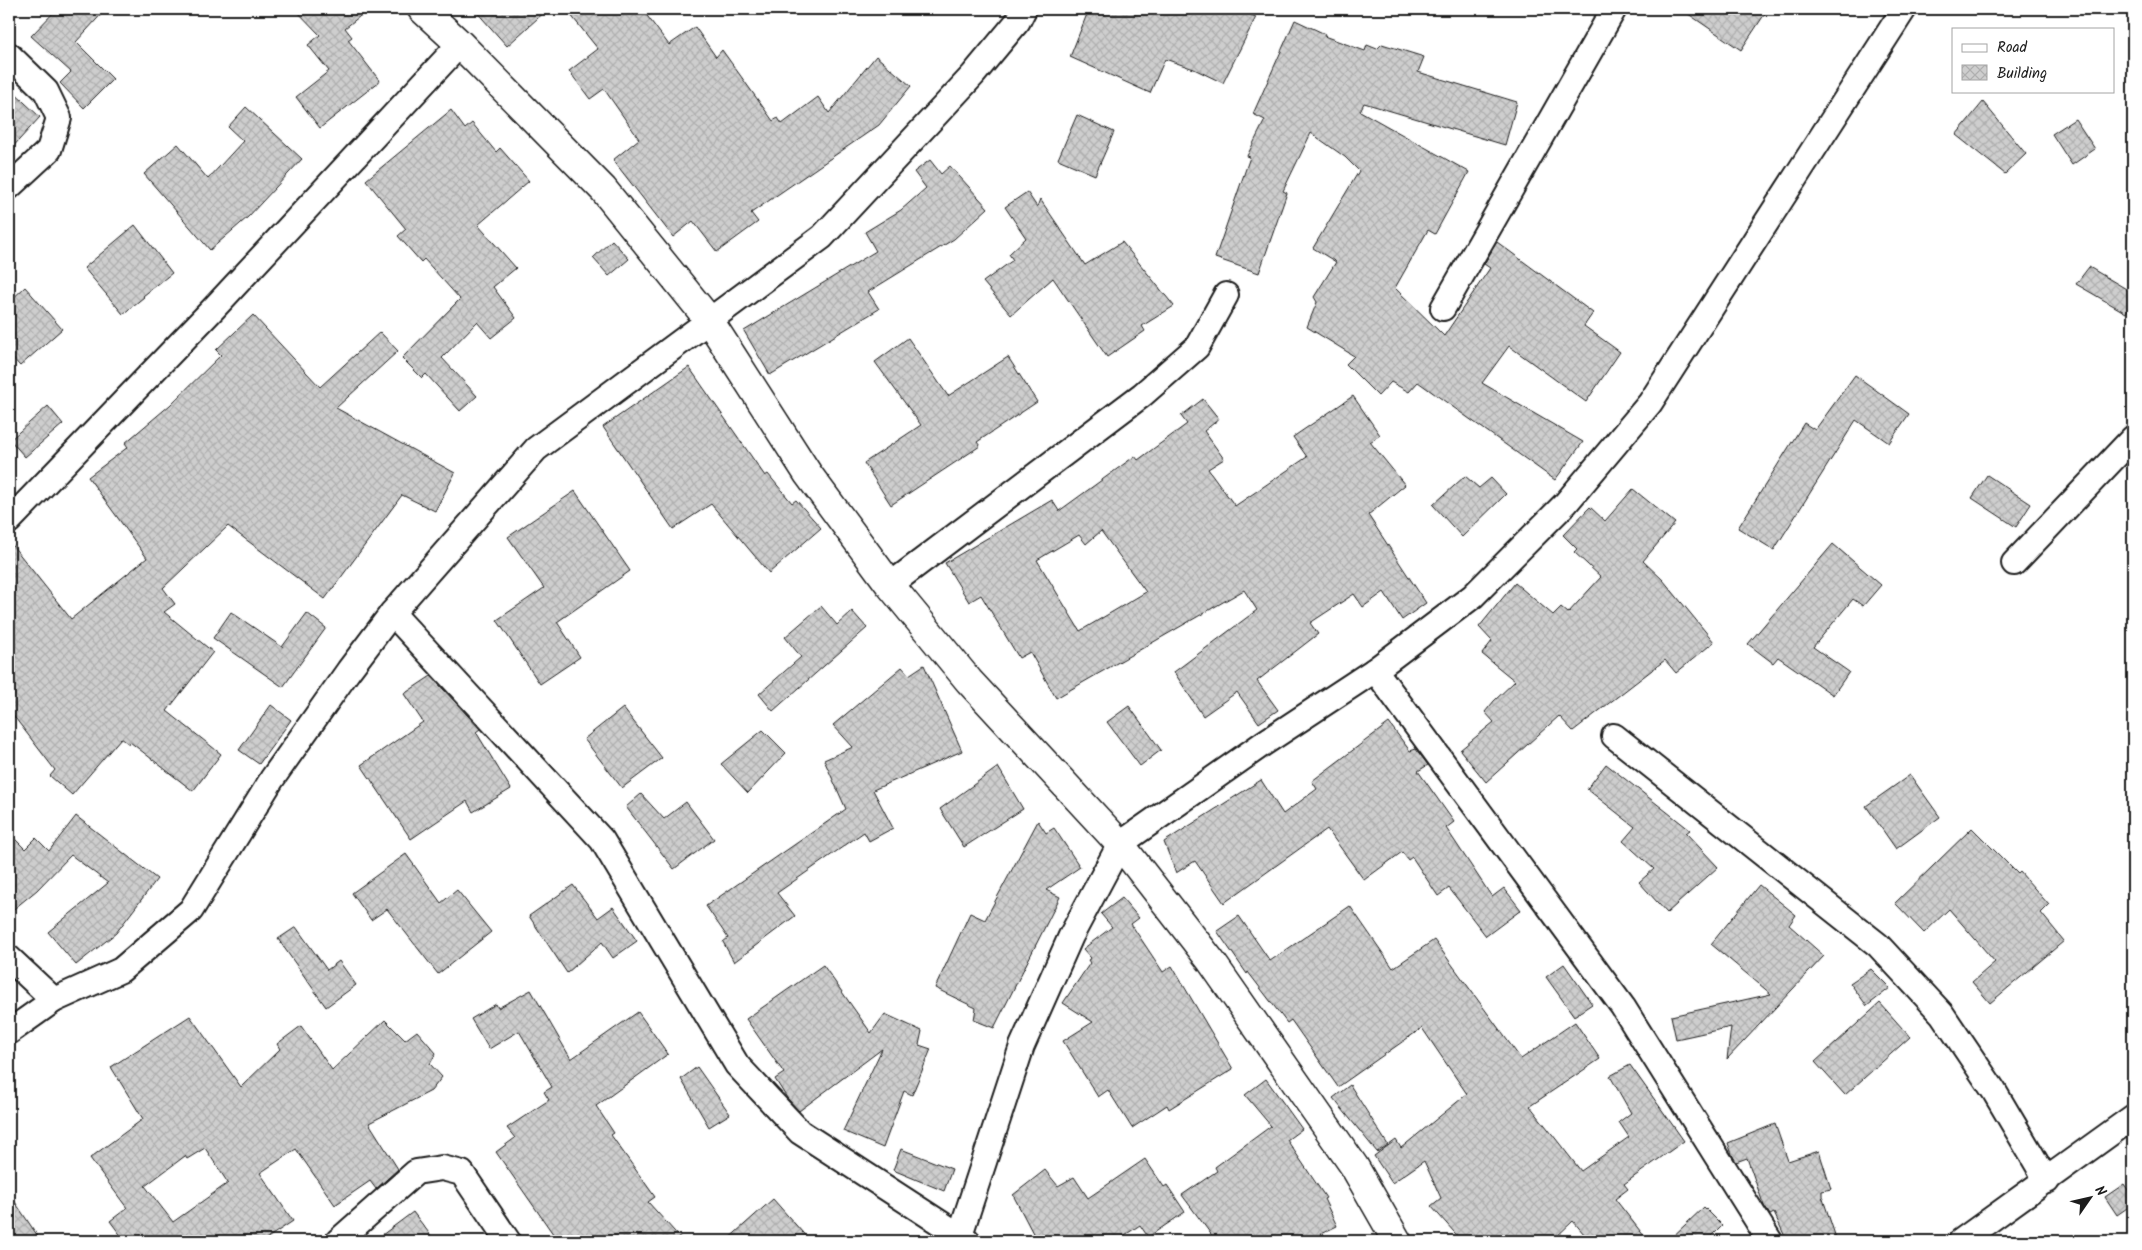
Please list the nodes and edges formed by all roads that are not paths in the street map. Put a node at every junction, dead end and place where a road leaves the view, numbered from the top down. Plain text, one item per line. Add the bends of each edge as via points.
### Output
1 (422, 9) edge
2 (1024, 9) edge
3 (1614, 9) edge
4 (1904, 9) edge
5 (460, 44) junction
6 (9, 55) edge
7 (9, 187) edge
8 (1226, 295) dead end
9 (1443, 308) dead end
10 (709, 320) junction
11 (2133, 438) edge
12 (9, 520) edge
13 (2014, 563) dead end
14 (890, 585) junction
15 (392, 614) junction
16 (1375, 670) junction
17 (1614, 736) dead end
18 (1120, 844) junction
19 (9, 958) edge
20 (54, 1000) junction
21 (9, 1032) edge
22 (2133, 1117) edge
23 (2047, 1181) junction
24 (962, 1239) edge
25 (338, 1241) edge
26 (508, 1241) edge
27 (1397, 1241) edge
28 (1770, 1241) edge
29 (1961, 1241) edge

1 - 5 street
2 - 10 street via 1018,21 973,75 822,237
3 - 9 street
4 - 16 street via 1650,403 1566,504 1473,596
5 - 10 street via 603,189
5 - 12 street via 214,308
6 - 7 street via 46,91 59,118 49,150
8 - 14 street via 1197,346 1142,395
10 - 14 street via 808,474
10 - 15 street via 536,449
11 - 13 street
14 - 18 street via 969,681
15 - 20 street via 272,779 191,910 121,970
15 - 24 street via 602,840 737,1065 800,1132
16 - 18 street
16 - 28 street via 1623,1007
17 - 23 street via 1878,945 1942,1014 1994,1091
18 - 24 street via 1071,936 1022,1046
18 - 27 street via 1211,961 1354,1166
19 - 20 street
20 - 21 street
22 - 23 street
23 - 29 street
25 - 26 street via 416,1172 442,1168 462,1173

